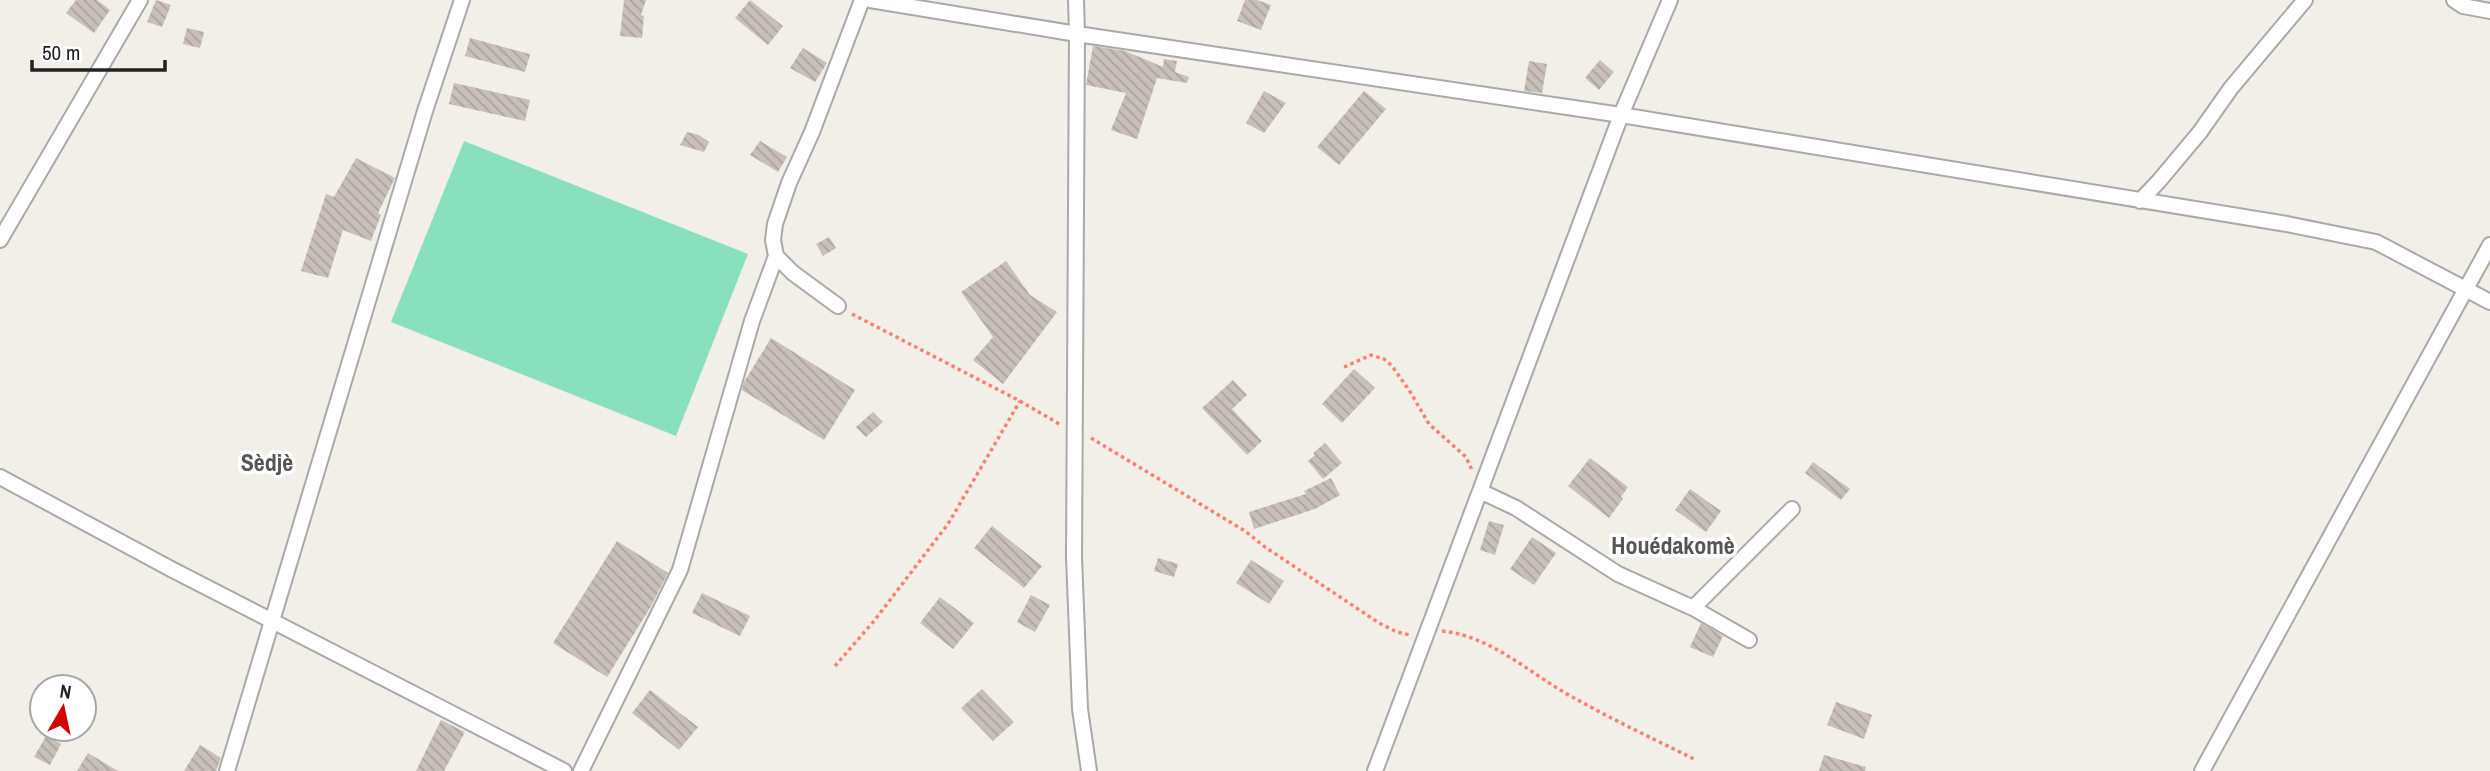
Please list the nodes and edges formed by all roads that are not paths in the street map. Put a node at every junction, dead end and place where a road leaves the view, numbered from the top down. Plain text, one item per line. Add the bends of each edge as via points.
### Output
1 (140, 0) edge
2 (462, 0) edge
3 (862, 0) edge
4 (870, 0) edge
5 (1076, 0) edge
6 (1670, 0) edge
7 (2305, 0) edge
8 (2454, 0) edge
9 (2490, 11) edge
10 (1077, 34) junction
11 (1621, 116) junction
12 (2140, 201) junction
13 (0, 240) edge
14 (2490, 245) edge
15 (776, 256) junction
16 (2467, 289) junction
17 (2490, 302) edge
18 (838, 306) road end
19 (0, 477) edge
20 (1480, 491) junction
21 (1792, 509) dead end
22 (1693, 608) junction
23 (272, 620) junction
24 (1749, 640) dead end
25 (227, 771) edge
26 (564, 771) edge
27 (582, 771) edge
28 (1089, 771) edge
29 (1375, 771) edge
30 (2202, 771) edge

1 - 13 street
2 - 23 street
3 - 15 street via 775,224
4 - 10 street
5 - 10 street
6 - 11 street
7 - 12 street
8 - 9 street
10 - 11 street
10 - 28 street via 1074,557 1080,709
11 - 12 street
11 - 20 street
12 - 16 street via 2376,242
14 - 16 street
15 - 18 street
15 - 27 street via 752,321 680,570
16 - 17 street
16 - 30 street
19 - 23 street
20 - 22 street via 1516,508 1618,574
20 - 29 street
21 - 22 street
22 - 24 street
23 - 25 street
23 - 26 street

